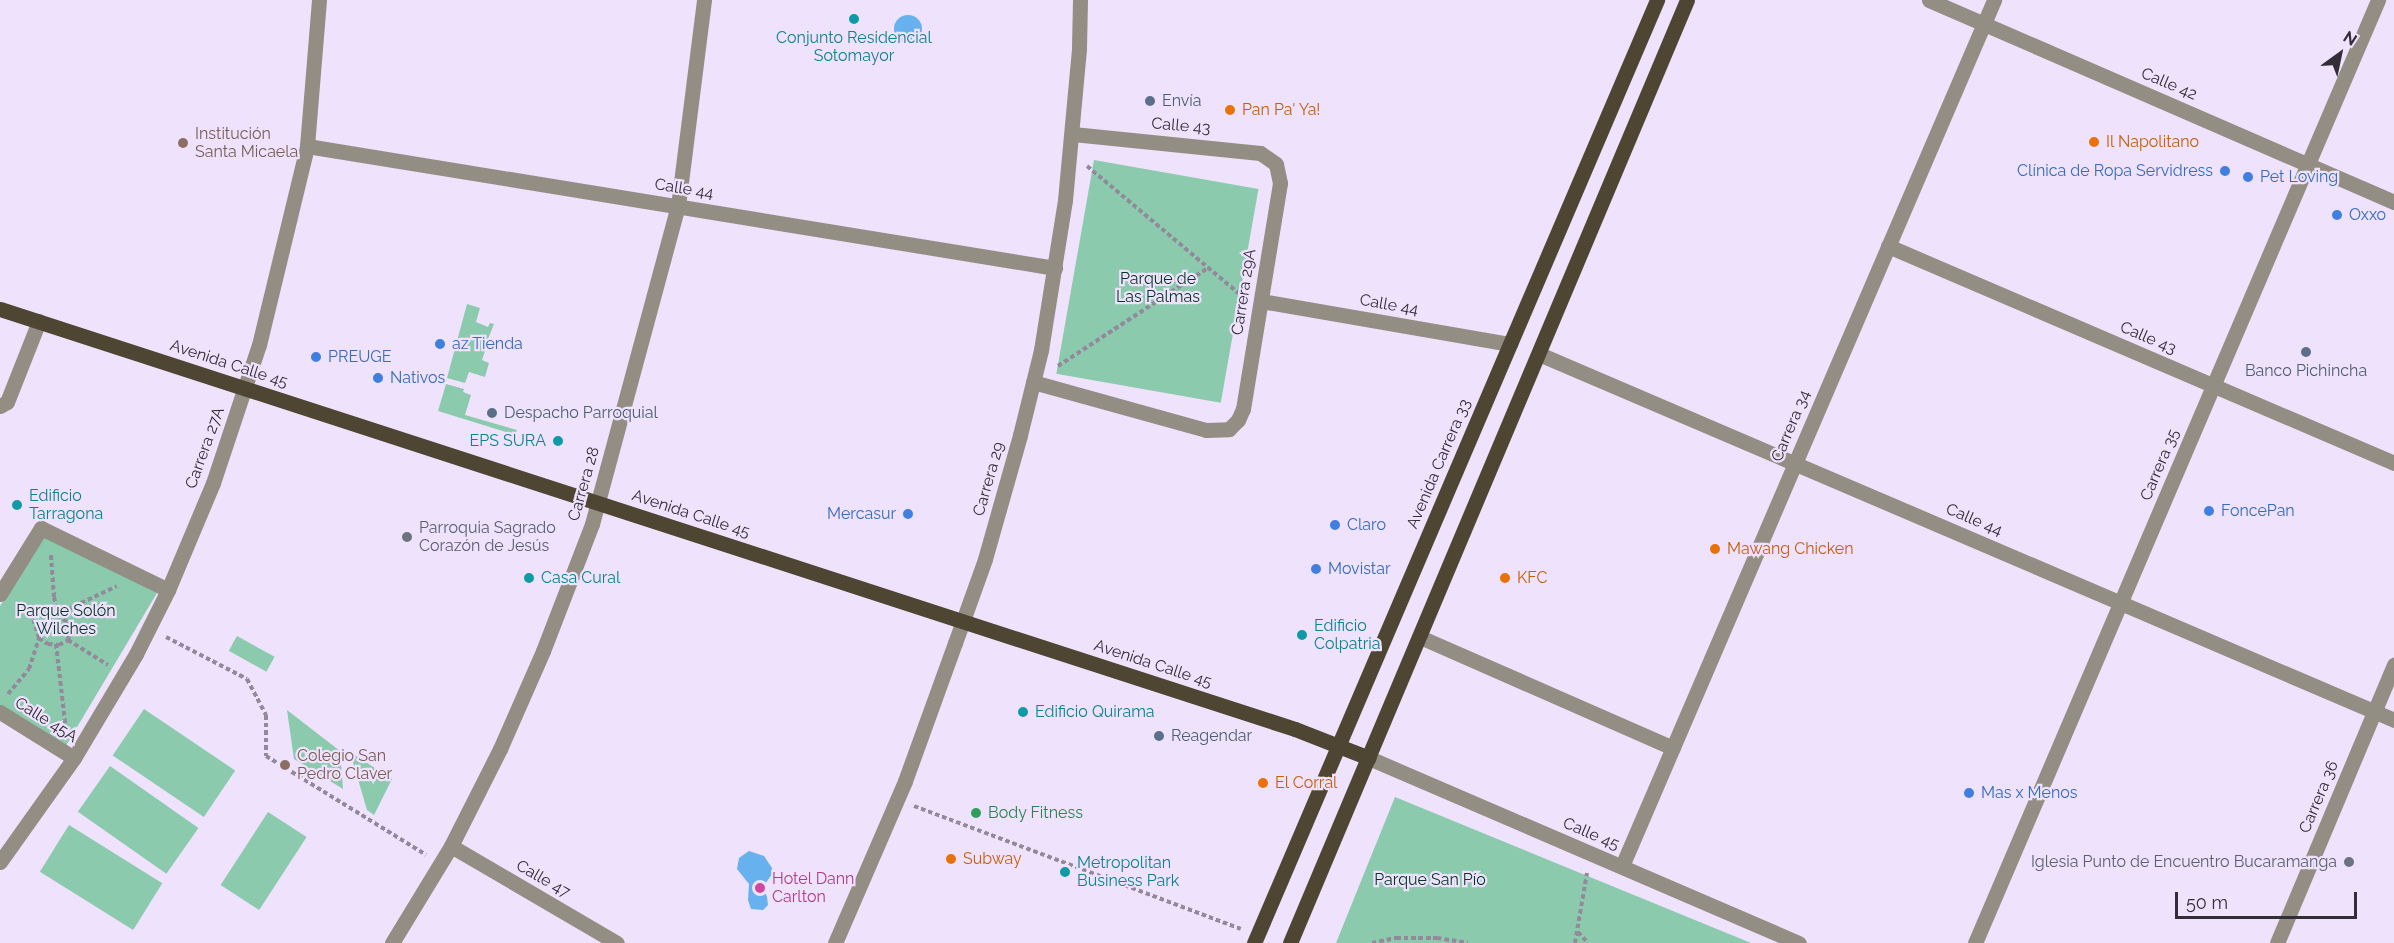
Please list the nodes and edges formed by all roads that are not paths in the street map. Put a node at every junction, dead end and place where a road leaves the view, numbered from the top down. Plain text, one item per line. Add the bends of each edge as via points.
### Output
1 (320, 0) edge
2 (704, 0) edge
3 (1080, 0) edge
4 (1658, 0) edge
5 (1687, 0) edge
6 (1929, 0) edge
7 (1994, 0) edge
8 (2378, 0) edge
9 (1984, 24) junction
10 (1073, 134) junction
11 (307, 146) junction
12 (2309, 165) junction
13 (1278, 169) joint
14 (2394, 202) edge
15 (678, 206) junction
16 (1888, 246) junction
17 (1055, 268) junction
18 (1260, 306) junction
19 (0, 309) edge
20 (39, 321) junction
21 (1510, 344) junction
22 (1539, 354) junction
23 (1033, 382) junction
24 (2214, 386) junction
25 (246, 388) junction
26 (0, 406) edge
27 (1795, 463) junction
28 (2394, 463) edge
29 (598, 502) junction
30 (168, 590) junction
31 (1, 592) edge
32 (2121, 603) junction
33 (963, 621) junction
34 (1420, 637) junction
35 (2394, 665) edge
36 (0, 712) edge
37 (2374, 712) junction
38 (2394, 720) edge
39 (1339, 745) junction
40 (1673, 748) junction
41 (71, 757) junction
42 (1369, 758) junction
43 (451, 846) junction
44 (0, 862) edge
45 (1622, 866) junction
46 (392, 943) edge
47 (617, 943) edge
48 (835, 943) edge
49 (1254, 943) edge
50 (1290, 943) edge
51 (1799, 943) edge
52 (1975, 943) edge
53 (2277, 943) edge

1 - 11 street, Carrera 27A
2 - 15 street, Carrera 28
3 - 10 street, Carrera 29
4 - 21 main road, Avenida Carrera 33
5 - 22 main road
6 - 9 street, Calle 42
7 - 9 street, Carrera 34
8 - 12 street, Carrera 35
9 - 12 street, Calle 42
9 - 16 street, Carrera 34
10 - 13 street, Calle 43 via 1252,151 1272,159
10 - 17 street, Carrera 29
11 - 15 street, Calle 44
11 - 25 street, Carrera 27A
12 - 14 street, Calle 42
12 - 24 street, Carrera 35
13 - 18 street, Carrera 29A via 1280,183
15 - 17 street, Calle 44
15 - 29 street, Carrera 28
16 - 24 street, Calle 43
16 - 27 street, Carrera 34
17 - 23 street, Carrera 29
18 - 21 street, Calle 44
18 - 23 street, Carrera 29A via 1243,409 1239,420 1229,429 1206,430
19 - 20 main road, Avenida Calle 45
20 - 25 main road, Avenida Calle 45
20 - 26 street via 7,402
21 - 39 main road, Avenida Carrera 33
22 - 27 street, Calle 44
22 - 34 main road
23 - 33 street, Carrera 29 via 985,559
24 - 28 street, Calle 43
24 - 32 street, Carrera 35
25 - 29 main road, Avenida Calle 45
25 - 30 street, Carrera 27A via 213,483
27 - 32 street, Calle 44
27 - 40 street, Carrera 34
29 - 33 main road, Avenida Calle 45
29 - 43 street, Carrera 28 via 539,662
30 - 31 street via 46,530
30 - 41 street, Carrera 27A via 124,675
32 - 37 street, Calle 44
32 - 52 street, Carrera 35
33 - 39 main road, Avenida Calle 45
33 - 48 street, Carrera 29 via 897,799
34 - 40 street
34 - 42 main road
35 - 37 street, Carrera 36
36 - 41 street, Calle 45A
37 - 38 street, Calle 44
37 - 53 street, Carrera 36
39 - 42 main road, Avenida Calle 45
39 - 49 main road, Avenida Carrera 33
40 - 45 street, Carrera 34
41 - 44 street, Carrera 27A
42 - 45 street, Calle 45
42 - 50 main road
43 - 46 street, Carrera 28
43 - 47 street, Calle 47
45 - 51 street, Calle 45

